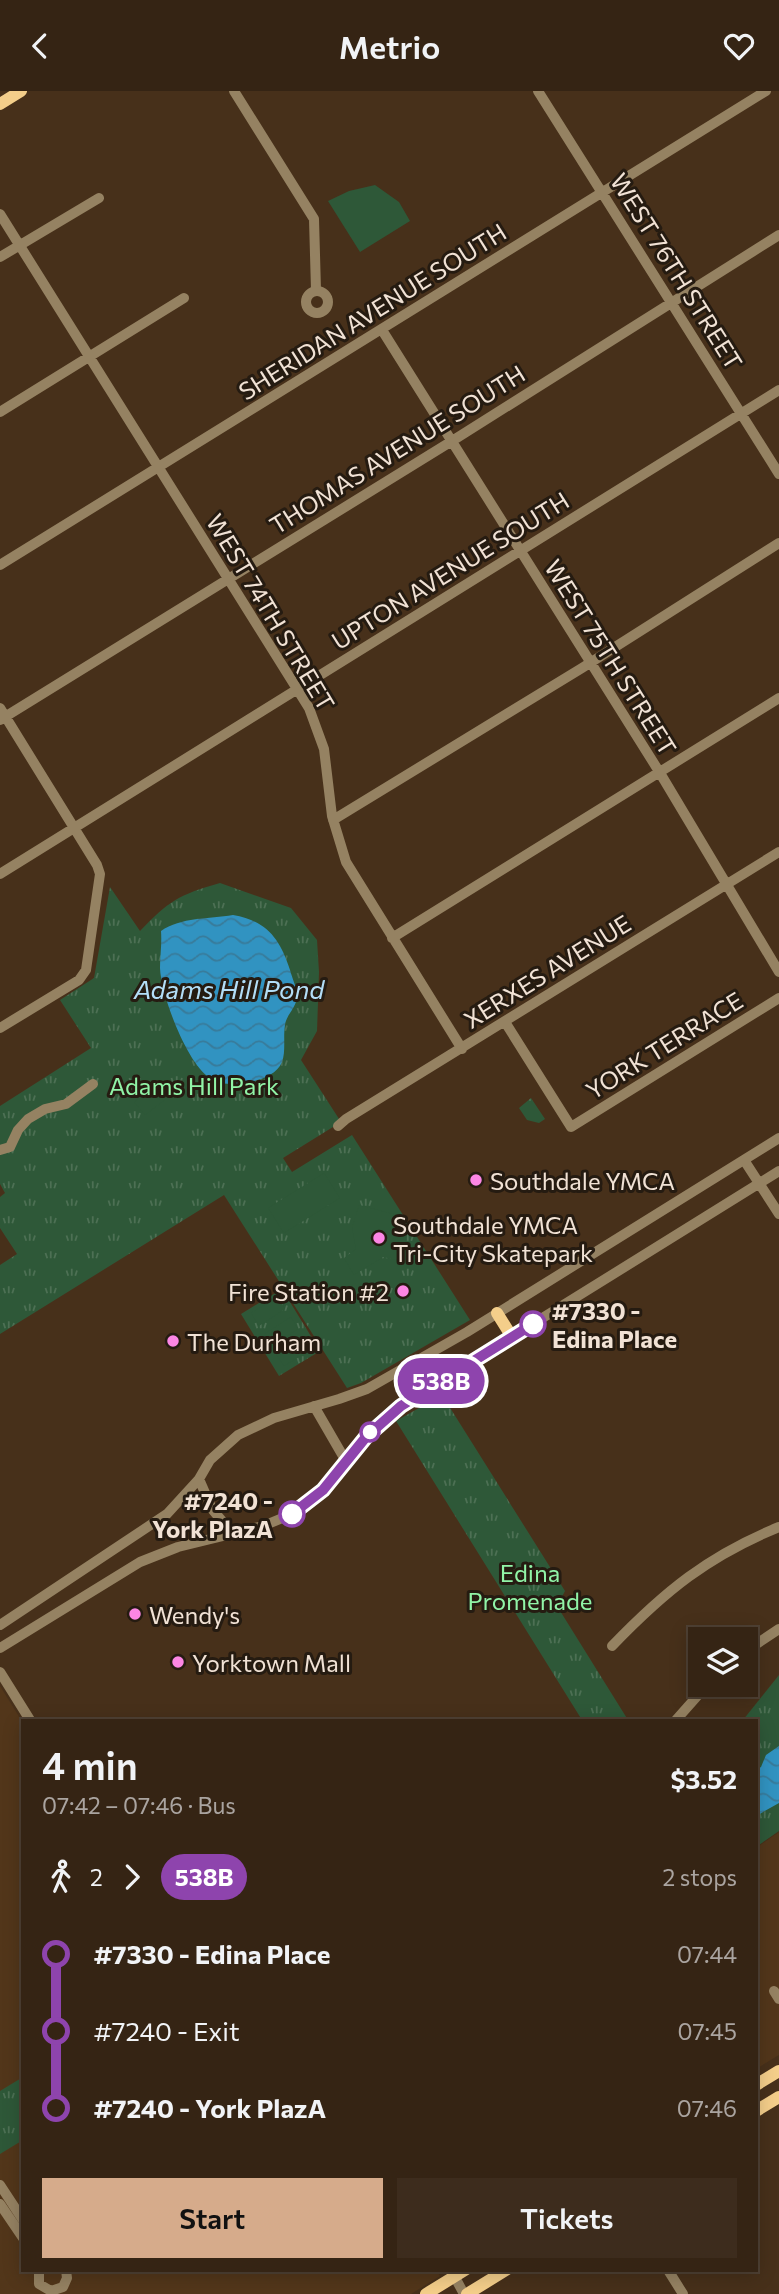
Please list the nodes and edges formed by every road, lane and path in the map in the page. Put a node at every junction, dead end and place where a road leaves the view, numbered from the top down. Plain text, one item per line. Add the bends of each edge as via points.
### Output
1 (21, 91) edge
2 (234, 91) edge
3 (538, 91) edge
4 (766, 91) edge
5 (0, 104) edge
6 (604, 193) junction
7 (99, 198) dead end
8 (0, 214) edge
9 (779, 235) edge
10 (19, 245) junction
11 (0, 257) edge
12 (316, 291) dead end
13 (184, 298) dead end
14 (672, 302) junction
15 (382, 330) junction
16 (89, 357) junction
17 (779, 390) edge
18 (0, 412) edge
19 (741, 414) junction
20 (452, 441) junction
21 (158, 467) junction
22 (779, 474) edge
23 (779, 543) edge
24 (520, 551) junction
25 (0, 565) edge
26 (228, 578) junction
27 (590, 663) junction
28 (297, 689) junction
29 (779, 698) edge
30 (2, 715) edge
31 (660, 773) junction
32 (333, 820) junction
33 (75, 827) junction
34 (779, 852) edge
35 (0, 874) edge
36 (726, 884) junction
37 (392, 938) junction
38 (779, 972) edge
39 (779, 998) edge
40 (505, 1022) junction
41 (0, 1028) edge
42 (461, 1049) junction
43 (93, 1084) dead end
44 (338, 1126) dead end
45 (779, 1138) edge
46 (0, 1150) edge
47 (744, 1160) junction
48 (779, 1171) edge
49 (760, 1183) junction
50 (779, 1214) edge
51 (497, 1313) junction
52 (512, 1337) junction
53 (314, 1406) junction
54 (347, 1463) junction
55 (199, 1479) junction
56 (779, 1527) edge
57 (233, 1534) junction
58 (0, 1625) edge
59 (779, 1629) edge
60 (758, 1643) edge
61 (612, 1646) dead end
62 (0, 1648) edge
63 (0, 1672) edge
64 (696, 1697) edge
65 (29, 1719) edge
66 (677, 1719) edge
67 (779, 2071) edge
68 (759, 2082) edge
69 (779, 2097) edge
70 (758, 2110) edge
71 (0, 2185) edge
72 (0, 2204) edge
73 (21, 2217) edge
74 (21, 2235) edge
75 (39, 2272) edge
76 (66, 2272) edge
77 (454, 2272) edge
78 (503, 2272) edge
79 (669, 2272) edge
80 (66, 2283) junction
81 (52, 2293) edge
82 (70, 2294) edge
83 (426, 2294) edge
84 (466, 2294) edge
85 (683, 2294) edge

1 - 5 main road
2 - 12 street via 314,219
3 - 6 street, WEST 76TH STREET
4 - 6 street, SHERIDAN AVENUE SOUTH
6 - 14 street, WEST 76TH STREET
6 - 15 street, SHERIDAN AVENUE SOUTH
7 - 10 street
8 - 10 street, WEST 74TH STREET
9 - 14 street, THOMAS AVENUE SOUTH
10 - 11 street
10 - 16 street, WEST 74TH STREET
13 - 16 street
14 - 19 street, WEST 76TH STREET
14 - 20 street, THOMAS AVENUE SOUTH
15 - 20 street, WEST 75TH STREET
15 - 21 street, SHERIDAN AVENUE SOUTH
16 - 18 street
16 - 21 street, WEST 74TH STREET
17 - 19 street, UPTON AVENUE SOUTH
19 - 22 street, WEST 76TH STREET
19 - 24 street, UPTON AVENUE SOUTH
20 - 24 street, WEST 75TH STREET
20 - 26 street, THOMAS AVENUE SOUTH
21 - 25 street, SHERIDAN AVENUE SOUTH
21 - 26 street, WEST 74TH STREET
23 - 27 street
24 - 27 street, WEST 75TH STREET
24 - 28 street, UPTON AVENUE SOUTH
26 - 28 street, WEST 74TH STREET
26 - 30 street, THOMAS AVENUE SOUTH
27 - 31 street, WEST 75TH STREET
27 - 32 street
28 - 32 street, WEST 74TH STREET via 324,748
28 - 33 street, UPTON AVENUE SOUTH
29 - 31 street
30 - 33 street
31 - 36 street, WEST 75TH STREET
31 - 37 street
32 - 37 street, WEST 74TH STREET via 346,862
33 - 35 street, UPTON AVENUE SOUTH
33 - 41 street via 100,874 86,970 79,980
34 - 36 street, XERXES AVENUE
36 - 38 street, WEST 75TH STREET
36 - 40 street, XERXES AVENUE
37 - 42 street, WEST 74TH STREET
39 - 40 street, YORK TERRACE via 570,1127
40 - 42 street, XERXES AVENUE
42 - 44 street, XERXES AVENUE
43 - 46 street via 66,1104 28,1119 10,1147
45 - 47 street
47 - 49 street
47 - 51 street
48 - 49 street
49 - 50 street
49 - 52 street
51 - 52 main road
51 - 53 street via 367,1389
52 - 54 street via 401,1406 366,1437
53 - 54 street
53 - 55 street via 238,1435 210,1460
54 - 57 street via 292,1514
55 - 57 street via 212,1509
55 - 58 street via 167,1514
56 - 61 street via 741,1543 673,1587
57 - 62 street via 140,1562
59 - 60 street
63 - 65 street
64 - 66 street
67 - 68 main road
69 - 70 main road
71 - 73 street
72 - 74 street
75 - 81 street via 39,2284
76 - 80 street
77 - 83 main road
77 - 84 street
78 - 84 main road
79 - 85 street
80 - 81 street
80 - 82 street

